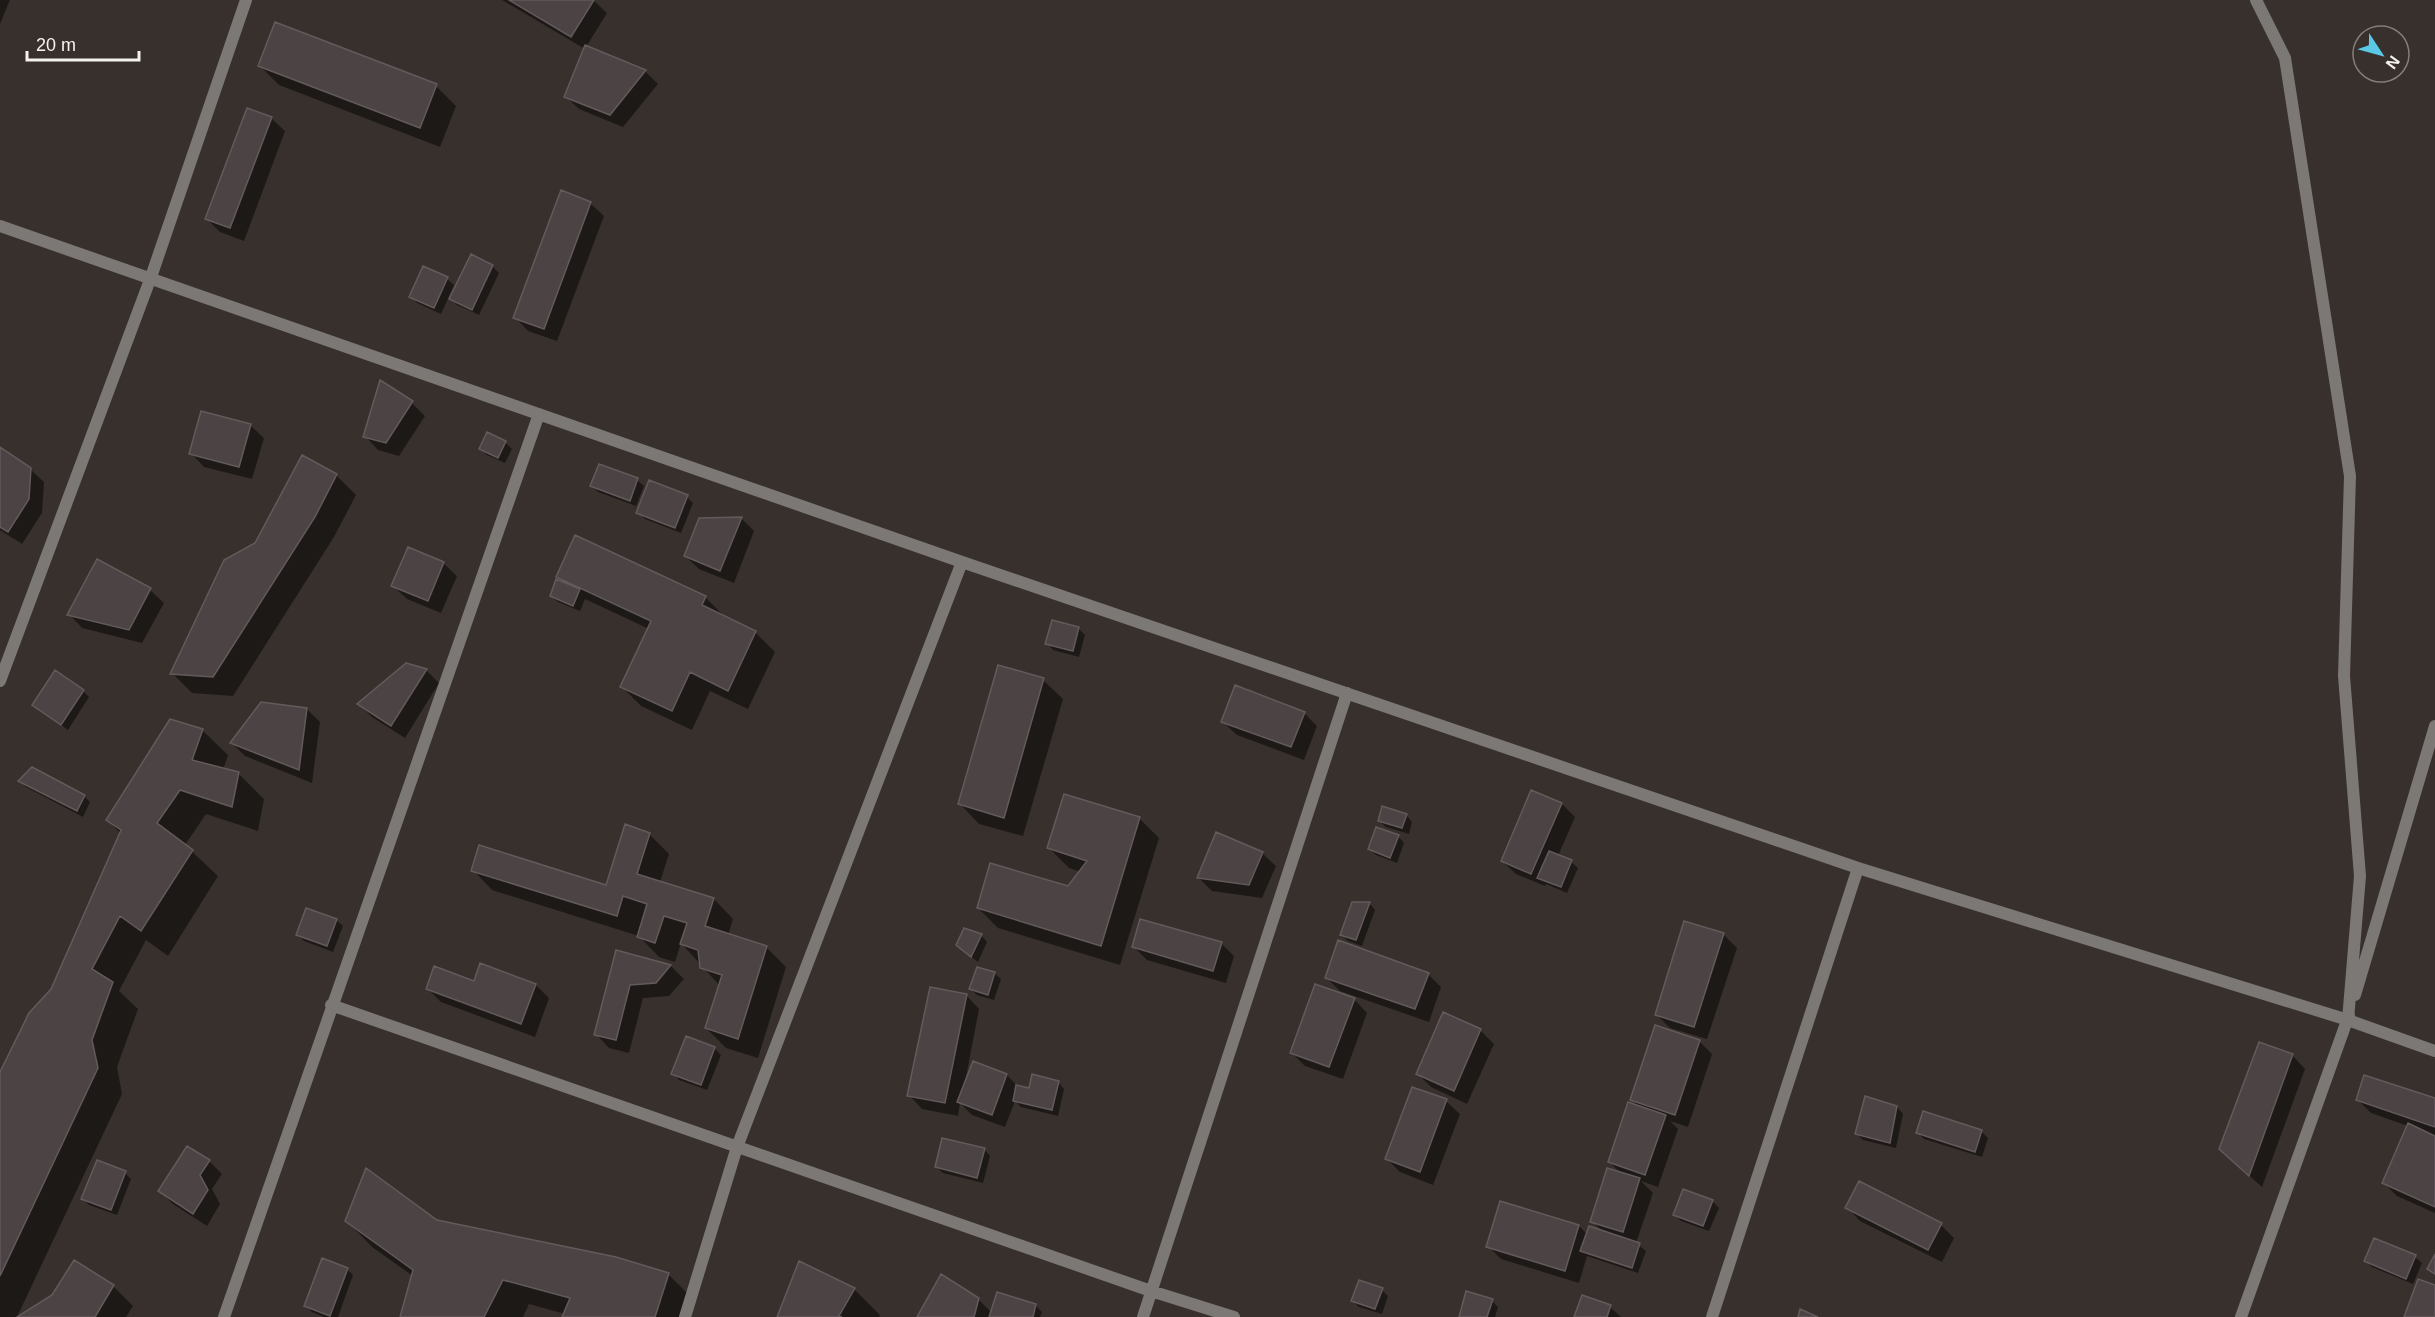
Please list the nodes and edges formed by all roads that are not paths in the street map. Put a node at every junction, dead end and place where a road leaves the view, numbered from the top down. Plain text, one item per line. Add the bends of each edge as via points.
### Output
1 (246, 0) edge
2 (2256, 0) edge
3 (0, 226) edge
4 (151, 277) junction
5 (539, 414) junction
6 (962, 562) junction
7 (0, 681) edge
8 (1347, 693) junction
9 (2435, 726) edge
10 (1858, 868) junction
11 (331, 1005) junction
12 (2348, 1020) junction
13 (2435, 1051) edge
14 (737, 1147) junction
15 (1151, 1291) junction
16 (224, 1317) edge
17 (685, 1317) edge
18 (1143, 1317) edge
19 (1234, 1317) edge
20 (1712, 1317) edge
21 (2241, 1317) edge

1 - 4 street
2 - 12 street via 2285,58 2350,476 2344,676 2360,876
3 - 4 street
4 - 5 street
4 - 7 street
5 - 6 street
5 - 11 street
6 - 8 street
6 - 14 street
8 - 10 street
8 - 15 street
9 - 12 street
10 - 12 street
10 - 20 street
11 - 14 street
11 - 16 street
12 - 13 street
12 - 21 street
14 - 15 street
14 - 17 street
15 - 18 street
15 - 19 street

